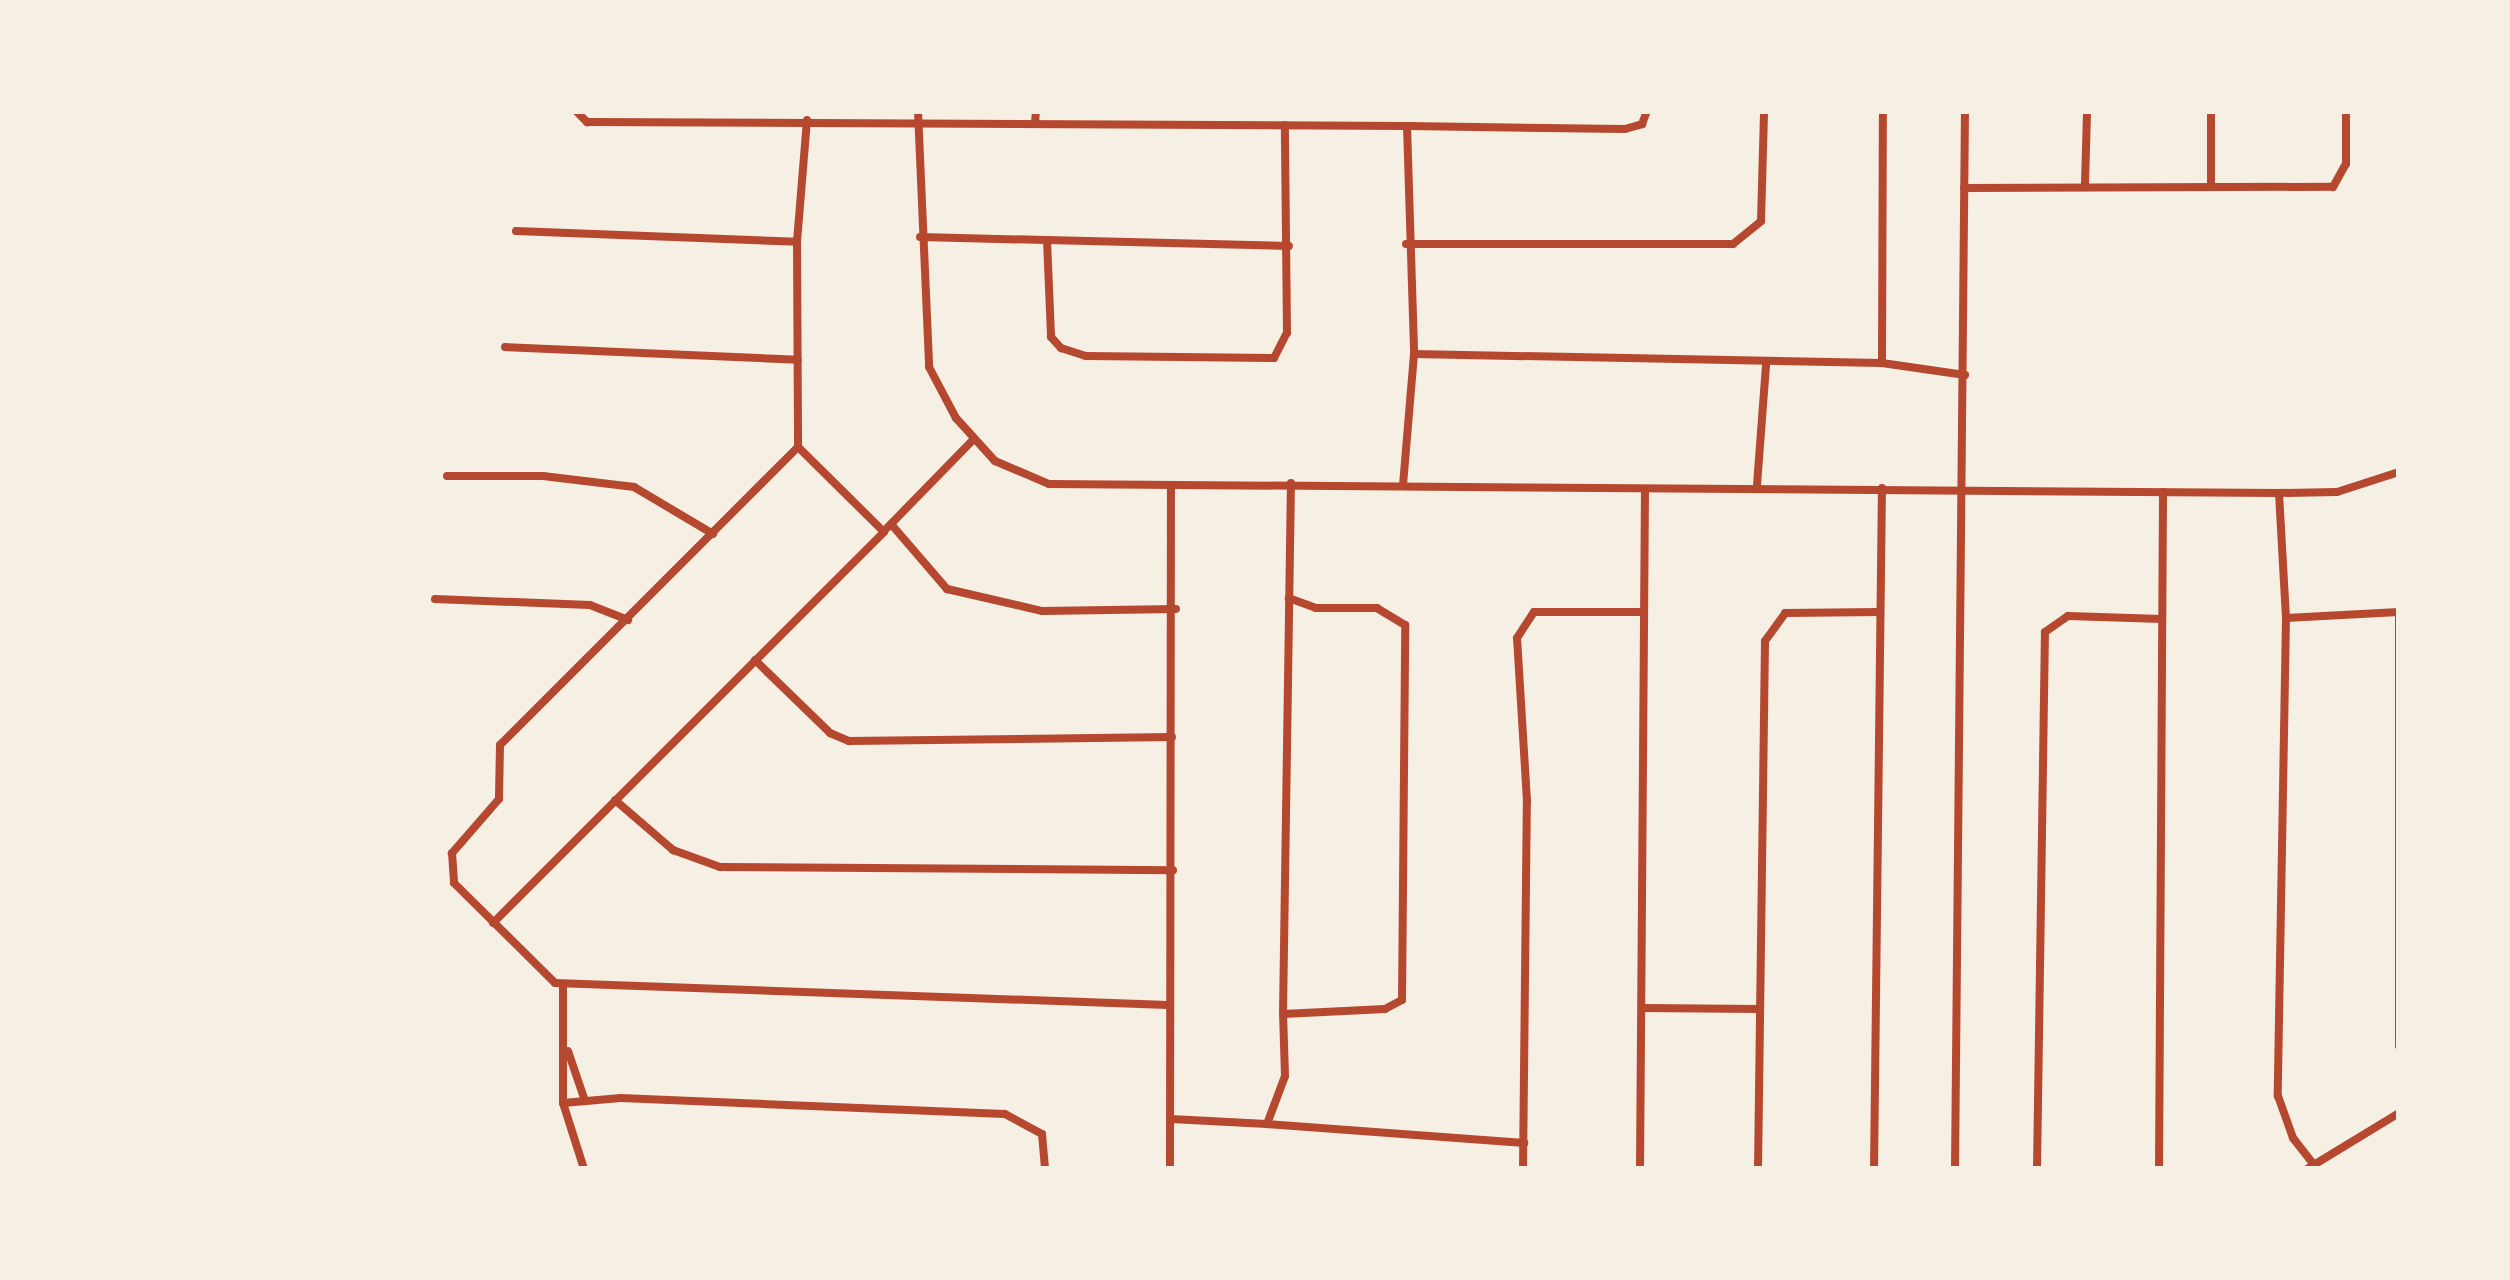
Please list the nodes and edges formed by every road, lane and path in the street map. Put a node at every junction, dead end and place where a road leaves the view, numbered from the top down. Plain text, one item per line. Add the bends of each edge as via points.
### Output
1 (576, 111) edge
2 (918, 111) edge
3 (1036, 111) edge
4 (1647, 111) edge
5 (1764, 111) edge
6 (1883, 111) edge
7 (1965, 111) edge
8 (2087, 111) edge
9 (2211, 111) edge
10 (2346, 111) edge
11 (807, 120) junction
12 (918, 123) junction
13 (1035, 124) junction
14 (1285, 124) junction
15 (1407, 126) junction
16 (2085, 184) junction
17 (2211, 186) junction
18 (1964, 188) junction
19 (516, 231) dead end
20 (920, 236) junction
21 (1047, 240) junction
22 (797, 242) junction
23 (1406, 244) junction
24 (1288, 246) junction
25 (505, 347) dead end
26 (1414, 354) junction
27 (798, 360) junction
28 (1882, 363) junction
29 (1766, 364) junction
30 (1965, 375) junction
31 (974, 439) junction
32 (798, 447) junction
33 (2399, 472) edge
34 (447, 476) dead end
35 (1291, 483) junction
36 (1757, 484) junction
37 (1171, 486) junction
38 (1403, 486) junction
39 (1882, 488) junction
40 (1963, 488) junction
41 (1645, 491) junction
42 (2163, 492) junction
43 (2279, 493) junction
44 (887, 528) junction
45 (713, 533) junction
46 (1289, 598) junction
47 (435, 599) dead end
48 (1176, 609) junction
49 (1640, 612) junction
50 (1880, 612) junction
51 (2399, 612) edge
52 (2287, 618) junction
53 (2162, 619) junction
54 (628, 620) junction
55 (755, 660) junction
56 (1172, 737) junction
57 (615, 800) junction
58 (1173, 870) junction
59 (493, 923) junction
60 (563, 984) junction
61 (1168, 1005) junction
62 (1642, 1008) junction
63 (1760, 1009) junction
64 (1283, 1014) junction
65 (2399, 1046) edge
66 (567, 1047) junction
67 (585, 1101) junction
68 (563, 1103) junction
69 (2399, 1113) edge
70 (1171, 1119) junction
71 (1267, 1124) junction
72 (1524, 1143) junction
73 (2310, 1167) edge
74 (584, 1169) edge
75 (1045, 1169) edge
76 (1170, 1169) edge
77 (1522, 1169) edge
78 (1640, 1169) edge
79 (1758, 1169) edge
80 (1874, 1169) edge
81 (1955, 1169) edge
82 (2037, 1169) edge
83 (2159, 1169) edge

1 - 11 street via 587,122
2 - 12 street
3 - 13 street
4 - 15 street via 1642,124 1624,129
5 - 23 street via 1766,189 1761,220 1747,239
6 - 28 street
7 - 18 street
8 - 16 street
9 - 17 street
10 - 17 street via 2346,164 2333,187
11 - 12 street
11 - 22 street
12 - 13 street
12 - 20 street
13 - 14 street
14 - 15 street
14 - 24 street
15 - 23 street
16 - 17 street
16 - 18 street
18 - 30 street
19 - 22 street
20 - 21 street
20 - 31 street via 929,367
21 - 24 street
21 - 24 street via 1052,337 1060,348 1197,361 1266,360 1280,352
22 - 27 street
23 - 26 street
25 - 27 street
26 - 29 street
26 - 38 street
27 - 32 street
28 - 29 street
28 - 30 street
29 - 36 street
30 - 40 street
31 - 37 street via 1011,471 1049,484
31 - 44 street
32 - 44 street
32 - 45 street
33 - 43 street via 2337,492
34 - 45 street via 634,487
35 - 37 street
35 - 38 street
35 - 46 street
36 - 39 street
36 - 41 street
37 - 48 street
38 - 41 street
39 - 40 street
39 - 50 street
40 - 42 street
40 - 81 street
41 - 49 street
42 - 43 street
42 - 53 street
43 - 52 street
44 - 48 street via 937,581 981,599 1042,611
44 - 55 street
45 - 54 street
46 - 64 street
46 - 64 street via 1316,608 1377,608 1405,625 1409,809 1402,1000 1385,1009
47 - 54 street via 590,605
48 - 56 street
49 - 62 street
49 - 72 street via 1534,612 1517,638 1527,801
50 - 63 street via 1785,613 1765,641
50 - 80 street
51 - 52 street
51 - 65 street
52 - 73 street via 2278,1096
53 - 82 street via 2068,616 2045,632
53 - 83 street
54 - 59 street via 497,750 499,799 452,853 449,871 463,897
55 - 56 street via 830,733 849,741
55 - 57 street
56 - 58 street
57 - 58 street via 686,858 720,867
57 - 59 street
58 - 61 street
59 - 60 street via 532,968
60 - 61 street via 642,980
60 - 66 street
61 - 70 street
62 - 63 street
62 - 78 street
63 - 79 street
64 - 71 street via 1285,1076
66 - 67 street
66 - 68 street
67 - 68 street
67 - 75 street via 1005,1114 1042,1134
68 - 74 street
69 - 73 street
70 - 71 street
70 - 76 street
71 - 72 street
72 - 77 street

